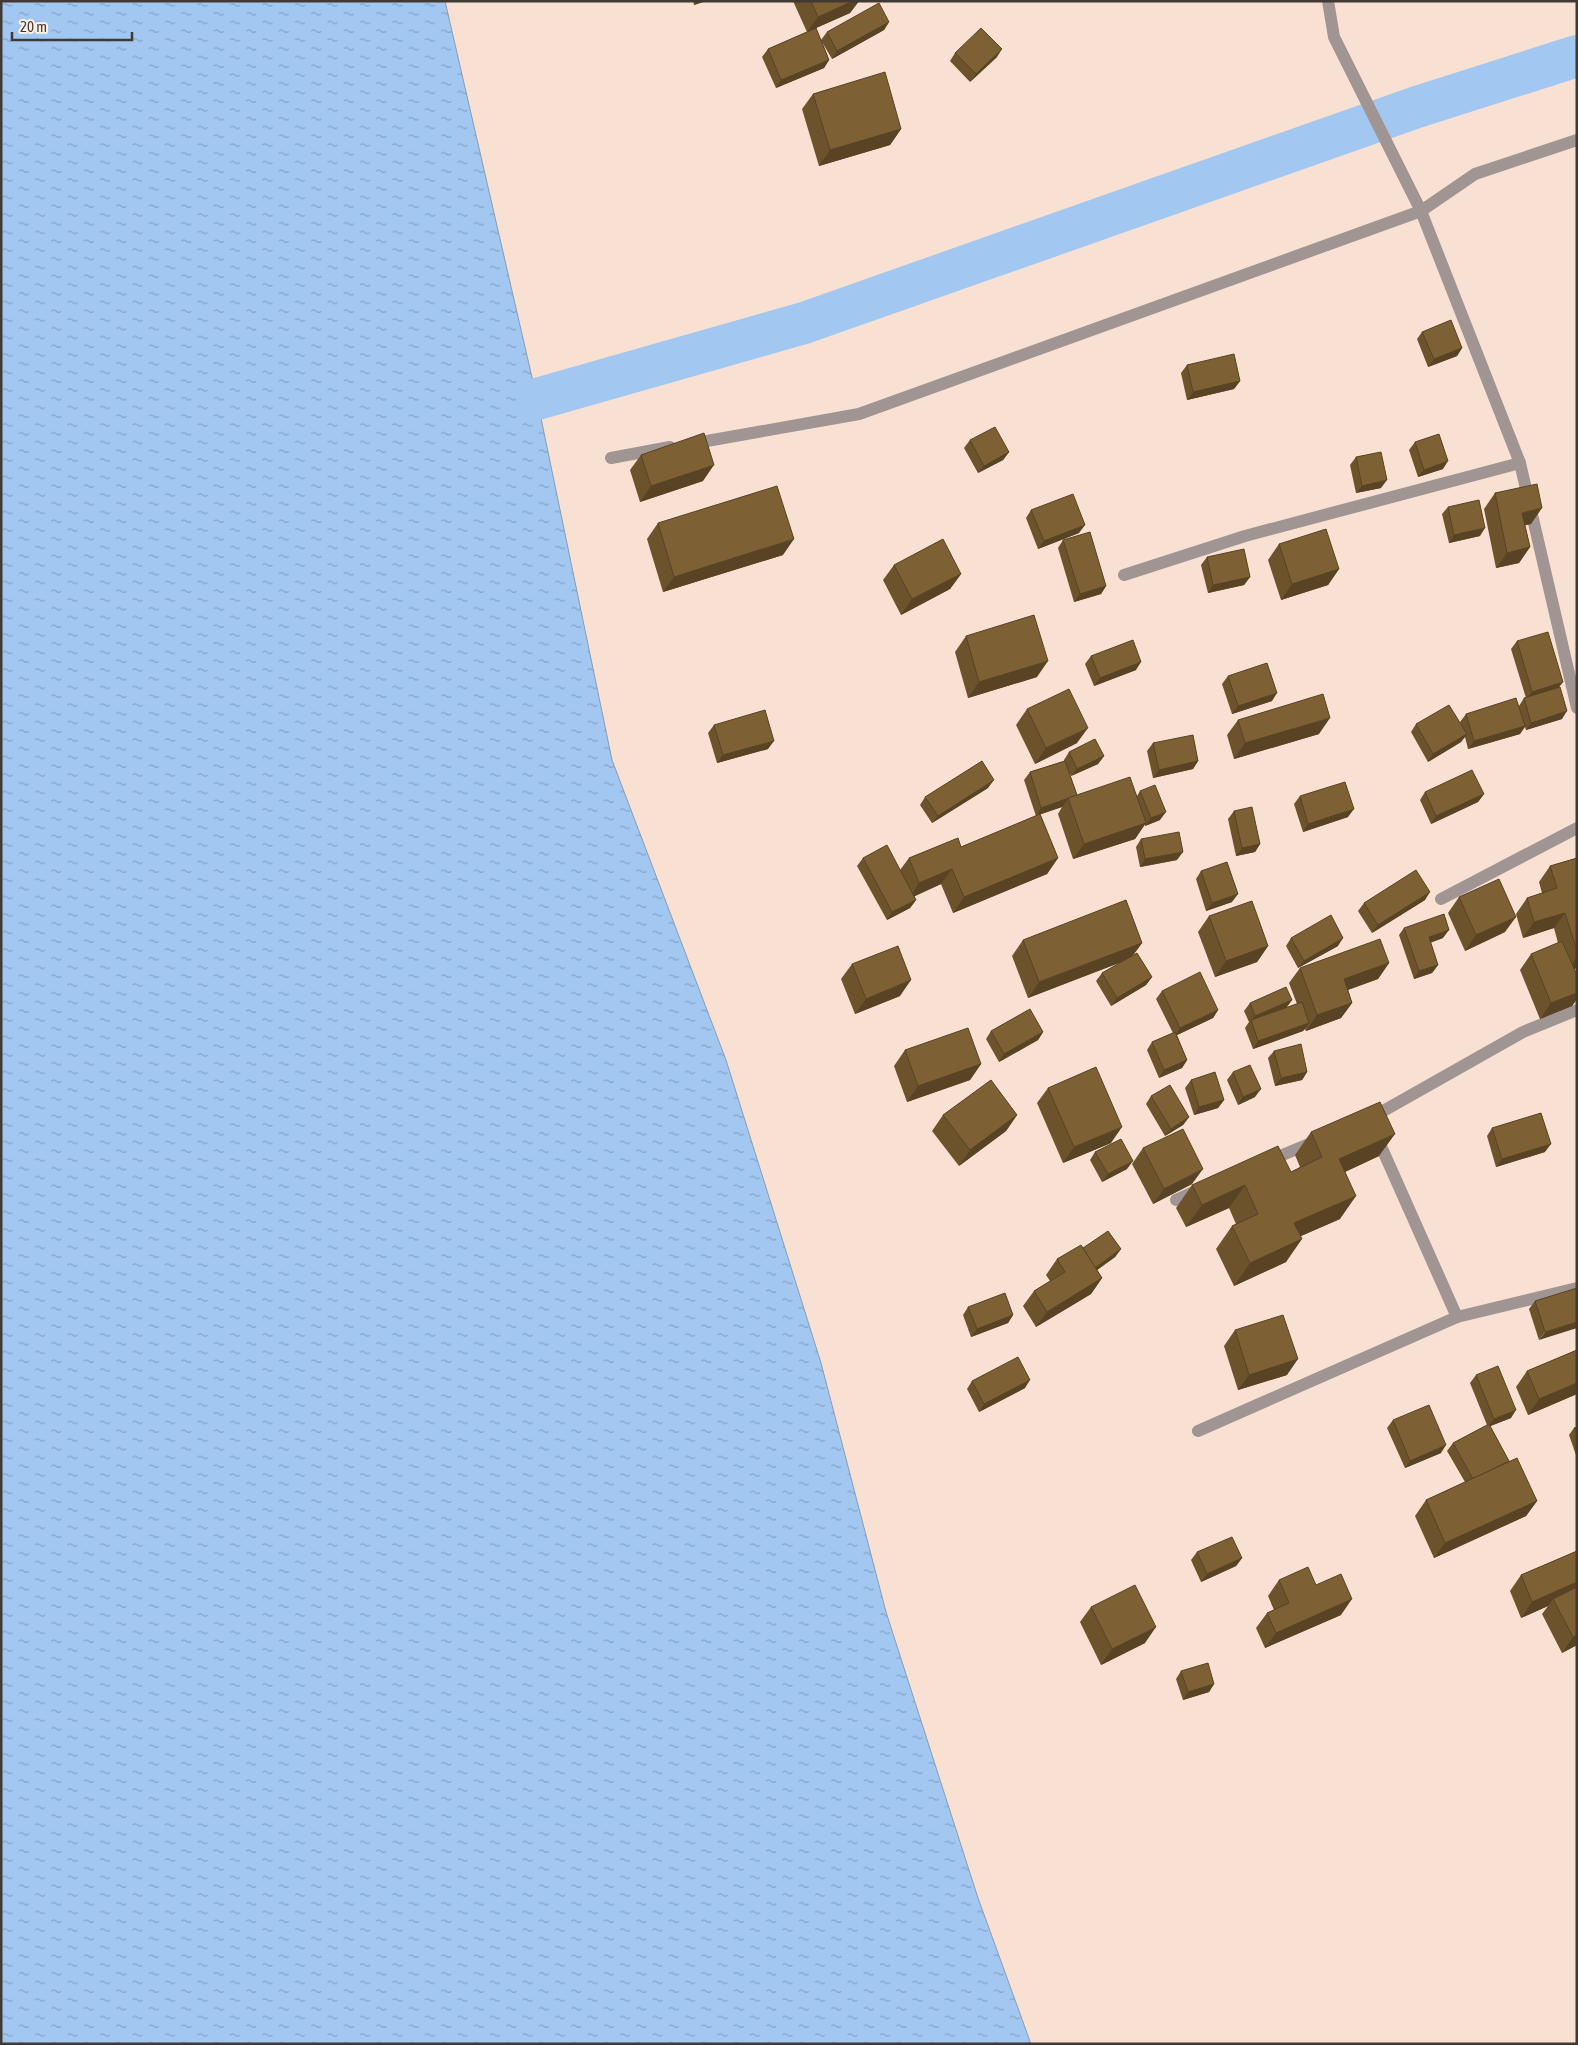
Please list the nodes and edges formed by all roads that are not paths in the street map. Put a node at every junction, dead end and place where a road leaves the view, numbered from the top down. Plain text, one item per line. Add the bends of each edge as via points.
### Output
1 (1328, 1) edge
2 (1577, 140) edge
3 (1421, 212) junction
4 (611, 458) dead end
5 (1520, 463) junction
6 (1124, 575) dead end
7 (1577, 708) edge
8 (1577, 828) edge
9 (1441, 899) dead end
10 (1577, 1010) edge
11 (1332, 1134) edge
12 (1259, 1165) edge
13 (1213, 1184) edge
14 (1176, 1200) edge
15 (1577, 1288) edge
16 (1457, 1317) junction
17 (1198, 1431) dead end

1 - 3 street via 1334,37
2 - 3 street via 1475,174
3 - 4 street via 859,414
3 - 5 street
5 - 6 street via 1245,536
5 - 7 street
8 - 9 street
10 - 16 street via 1523,1032 1365,1121
11 - 12 street
13 - 14 street
15 - 16 street
16 - 17 street

